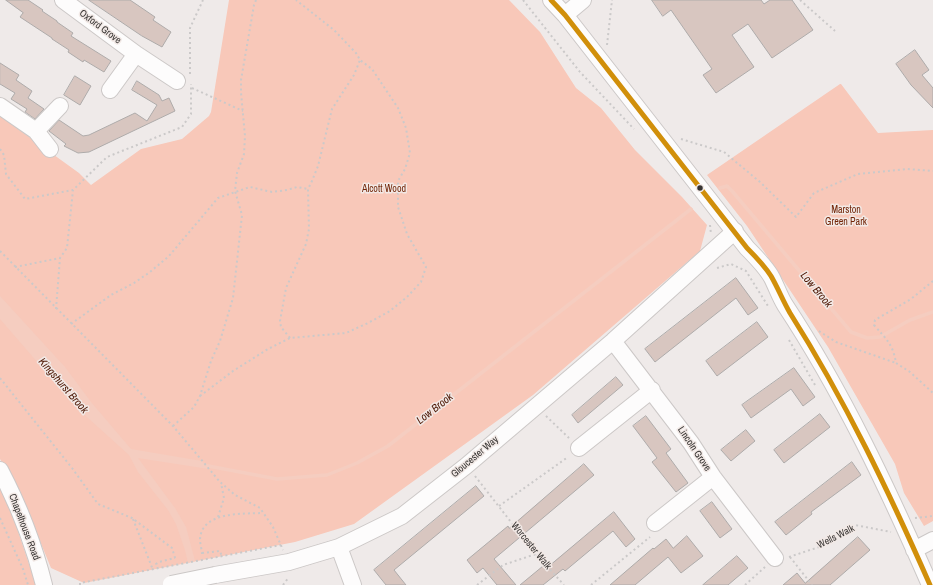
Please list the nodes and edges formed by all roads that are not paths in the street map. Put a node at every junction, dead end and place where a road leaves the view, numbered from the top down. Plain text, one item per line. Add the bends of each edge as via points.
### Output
1 (64, 0) edge
2 (551, 0) edge
3 (583, 0) edge
4 (565, 15) junction
5 (136, 54) junction
6 (186, 80) road end
7 (110, 90) dead end
8 (0, 106) edge
9 (60, 106) dead end
10 (36, 131) junction
11 (50, 149) dead end
12 (735, 231) junction
13 (613, 341) junction
14 (652, 390) junction
15 (579, 448) road end
16 (0, 470) edge
17 (713, 477) junction
18 (655, 523) road end
19 (933, 540) edge
20 (338, 547) junction
21 (914, 550) junction
22 (782, 557) road end
23 (167, 584) edge
24 (44, 585) edge
25 (354, 585) edge
26 (930, 585) edge

1 - 5 street, Oxford Grove
2 - 4 street
3 - 4 street
4 - 12 street
5 - 6 street, Oxford Grove
5 - 7 street
8 - 10 street
9 - 10 street
10 - 11 street
12 - 13 street, Gloucester Way
12 - 21 street via 747,248 773,301 802,331 860,434 897,529
13 - 14 street, Lincoln Grove
13 - 20 street, Gloucester Way via 466,466 402,516
14 - 15 street
14 - 17 street, Lincoln Grove
16 - 24 street, Chapelhouse Road via 26,526
17 - 18 street
17 - 22 street, Lincoln Grove
19 - 21 street
20 - 23 street, Gloucester Way, bridge via 289,570 215,576
20 - 25 street
21 - 26 street

